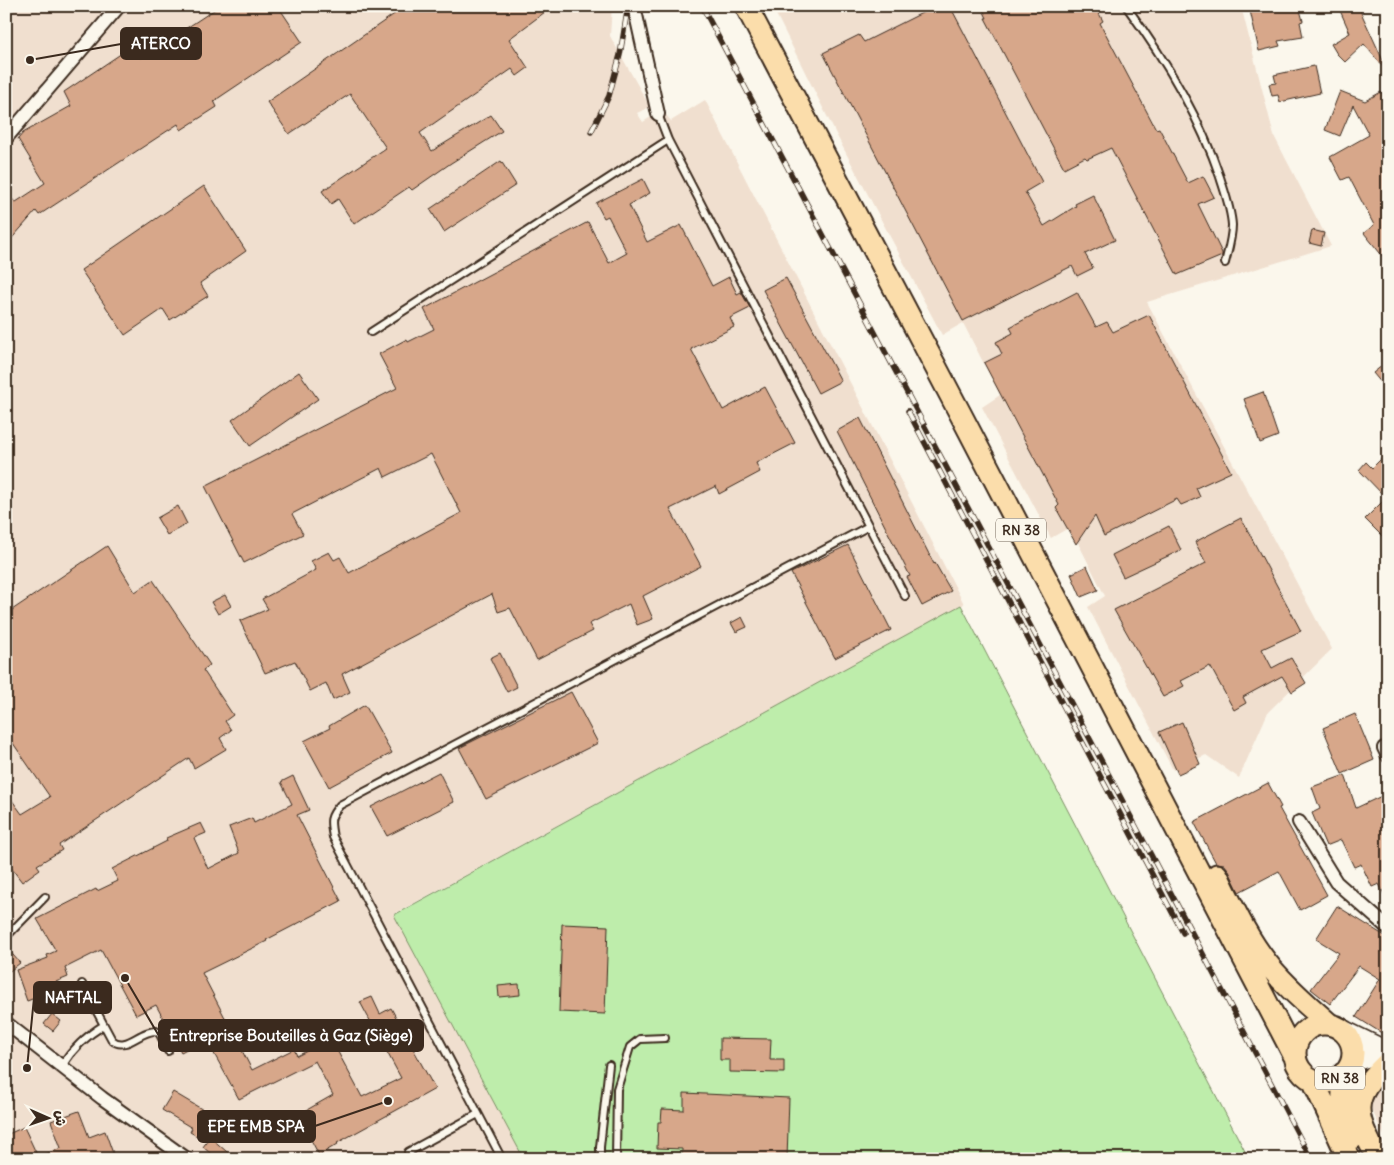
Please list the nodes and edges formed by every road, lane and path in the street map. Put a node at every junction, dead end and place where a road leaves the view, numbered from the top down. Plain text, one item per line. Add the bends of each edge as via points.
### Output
1 (119, 6) edge
2 (634, 6) edge
3 (746, 6) edge
4 (758, 6) edge
5 (1126, 6) edge
6 (658, 114) joint
7 (6, 138) edge
8 (668, 140) junction
9 (1224, 263) dead end
10 (370, 332) dead end
11 (868, 526) junction
12 (905, 596) dead end
13 (1130, 727) junction
14 (1299, 822) dead end
15 (45, 896) dead end
16 (1388, 928) edge
17 (6, 937) edge
18 (82, 984) dead end
19 (6, 1023) edge
20 (104, 1025) junction
21 (1336, 1027) junction
22 (665, 1038) dead end
23 (1388, 1051) edge
24 (168, 1052) dead end
25 (1294, 1055) junction
26 (1388, 1062) edge
27 (609, 1065) dead end
28 (62, 1066) junction
29 (1348, 1068) junction
30 (1313, 1080) junction
31 (478, 1114) junction
32 (187, 1159) edge
33 (412, 1159) edge
34 (502, 1159) edge
35 (600, 1159) edge
36 (616, 1159) edge
37 (1349, 1159) edge
38 (1363, 1159) edge
39 (1378, 1159) edge

1 - 7 street
2 - 6 street
3 - 13 main road, RN 38 via 956,406
4 - 13 main road, RN 38
5 - 9 lane via 1186,97 1211,152 1229,204 1232,226
6 - 8 lane
8 - 10 lane
8 - 11 lane
11 - 12 lane
11 - 31 lane via 340,805 332,814 333,837
13 - 21 main road, RN 38 via 1266,963 1286,985
13 - 25 main road, RN 38
14 - 16 street via 1336,882
15 - 17 lane
18 - 20 lane
19 - 28 street
20 - 24 lane via 118,1044 156,1031
20 - 28 lane via 84,1039
21 - 23 main road
21 - 25 main road via 1318,1023 1308,1027 1295,1044
21 - 29 main road, RN 38 via 1351,1040 1353,1051
22 - 36 lane via 640,1039 630,1046 617,1089
23 - 29 main road
25 - 30 main road, RN 38 via 1300,1070
26 - 39 main road via 1366,1086 1358,1111
27 - 35 lane
28 - 32 street
29 - 30 main road, RN 38 via 1340,1078 1331,1082
29 - 38 main road, RN 38 via 1342,1097 1343,1112
30 - 37 main road, RN 38
31 - 33 lane via 408,1152
31 - 34 lane

